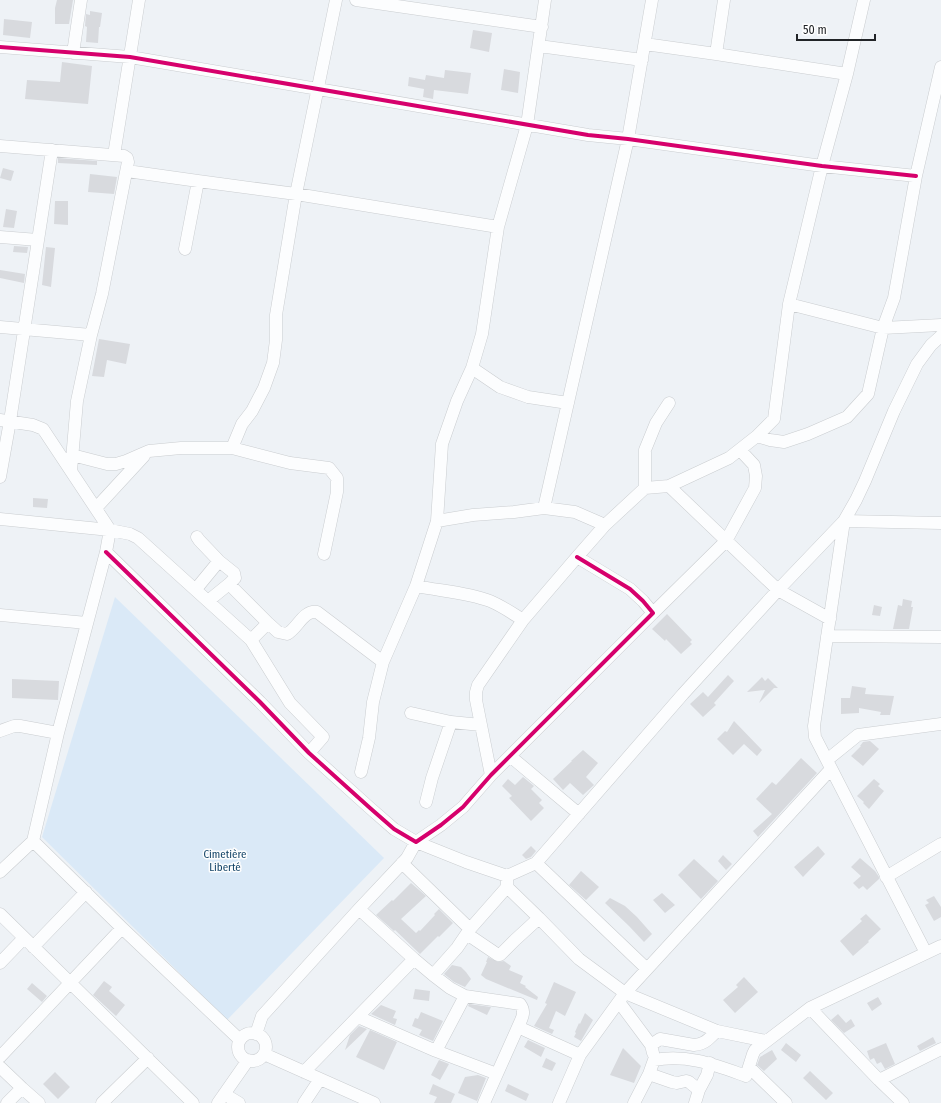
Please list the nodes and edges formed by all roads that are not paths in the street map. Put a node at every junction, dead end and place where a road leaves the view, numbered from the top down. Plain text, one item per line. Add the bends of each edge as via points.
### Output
1 (81, 0) edge
2 (139, 0) edge
3 (336, 0) edge
4 (356, 0) edge
5 (545, 0) edge
6 (652, 0) edge
7 (724, 0) edge
8 (864, 0) edge
9 (542, 27) junction
10 (645, 44) junction
11 (539, 46) junction
12 (0, 47) edge
13 (73, 53) junction
14 (716, 54) junction
15 (130, 57) junction
16 (642, 60) junction
17 (941, 67) edge
18 (847, 74) junction
19 (318, 90) junction
20 (526, 125) junction
21 (628, 139) junction
22 (0, 146) edge
23 (52, 150) junction
24 (114, 155) junction
25 (822, 166) junction
26 (127, 171) junction
27 (916, 176) junction
28 (198, 181) junction
29 (296, 194) junction
30 (498, 227) junction
31 (0, 237) edge
32 (38, 240) junction
33 (185, 249) dead end
34 (789, 304) junction
35 (941, 325) edge
36 (0, 327) edge
37 (883, 328) junction
38 (24, 329) junction
39 (91, 335) junction
40 (941, 336) edge
41 (472, 368) junction
42 (568, 403) junction
43 (669, 403) dead end
44 (5, 421) edge
45 (757, 436) junction
46 (232, 448) junction
47 (740, 450) junction
48 (149, 451) junction
49 (72, 455) junction
50 (71, 471) junction
51 (0, 477) edge
52 (669, 486) junction
53 (645, 488) junction
54 (96, 508) junction
55 (544, 508) junction
56 (0, 519) edge
57 (437, 521) junction
58 (844, 521) junction
59 (941, 523) edge
60 (605, 525) junction
61 (110, 530) junction
62 (198, 537) dead end
63 (726, 541) junction
64 (106, 552) junction
65 (324, 554) dead end
66 (577, 557) junction
67 (219, 561) junction
68 (229, 584) junction
69 (416, 586) junction
70 (196, 589) junction
71 (778, 590) junction
72 (208, 600) junction
73 (653, 613) junction
74 (0, 615) edge
75 (830, 619) junction
76 (522, 620) junction
77 (87, 623) junction
78 (268, 623) junction
79 (827, 636) junction
80 (941, 637) edge
81 (251, 640) junction
82 (383, 662) junction
83 (411, 713) dead end
84 (451, 722) junction
85 (941, 724) edge
86 (481, 725) junction
87 (0, 731) edge
88 (58, 733) junction
89 (309, 753) junction
90 (510, 756) junction
91 (829, 765) junction
92 (361, 772) dead end
93 (491, 775) junction
94 (426, 802) dead end
95 (578, 814) junction
96 (33, 841) junction
97 (416, 842) junction
98 (941, 844) edge
99 (402, 863) junction
100 (536, 863) junction
101 (0, 872) edge
102 (886, 877) junction
103 (507, 881) junction
104 (86, 892) junction
105 (359, 909) junction
106 (0, 914) edge
107 (539, 918) junction
108 (122, 928) junction
109 (469, 932) junction
110 (24, 938) junction
111 (941, 946) edge
112 (33, 947) junction
113 (926, 953) junction
114 (414, 960) junction
115 (0, 963) edge
116 (647, 969) junction
117 (433, 975) junction
118 (70, 983) junction
119 (465, 996) junction
120 (622, 998) junction
121 (810, 1008) junction
122 (358, 1017) junction
123 (518, 1026) junction
124 (717, 1031) junction
125 (256, 1034) junction
126 (240, 1040) junction
127 (766, 1042) junction
128 (651, 1045) junction
129 (941, 1049) edge
130 (436, 1051) junction
131 (264, 1054) junction
132 (580, 1055) junction
133 (0, 1057) edge
134 (148, 1058) junction
135 (248, 1060) junction
136 (654, 1060) junction
137 (710, 1063) junction
138 (0, 1067) edge
139 (750, 1067) junction
140 (304, 1072) junction
141 (498, 1074) junction
142 (649, 1074) junction
143 (320, 1079) junction
144 (878, 1080) junction
145 (22, 1088) junction
146 (699, 1090) junction
147 (221, 1098) edge
148 (371, 1102) edge
149 (7, 1103) edge
150 (39, 1103) edge
151 (102, 1103) edge
152 (193, 1103) edge
153 (239, 1103) edge
154 (304, 1103) edge
155 (484, 1103) edge
156 (559, 1103) edge
157 (634, 1103) edge
158 (695, 1103) edge
159 (786, 1103) edge
160 (903, 1103) edge

1 - 13 street
2 - 15 street
3 - 19 street
4 - 9 street
5 - 9 street
6 - 10 street
7 - 14 street
8 - 18 street
9 - 11 street
10 - 14 street
10 - 16 street
11 - 16 street
11 - 20 street
12 - 13 street
13 - 15 street
14 - 18 street
15 - 19 street
15 - 24 street
16 - 21 street
17 - 27 street
18 - 25 street
19 - 20 street
19 - 29 street
20 - 21 street
20 - 30 street
21 - 25 street
21 - 42 street
22 - 23 street
23 - 24 street
23 - 32 street
24 - 26 street via 127,158
25 - 27 street
25 - 34 street
26 - 28 street
26 - 39 street
27 - 37 street via 894,298
28 - 29 street
28 - 33 street
29 - 30 street
29 - 46 street via 276,315 276,340 272,363 264,388 242,424
30 - 41 street via 482,334
31 - 32 street
32 - 38 street
34 - 37 street
34 - 45 street via 774,419
35 - 37 street
36 - 38 street
37 - 45 street via 868,394 847,417 784,442
38 - 39 street
38 - 44 street
39 - 49 street via 78,401
40 - 58 street via 917,364 894,410 865,481
41 - 42 street via 500,387 521,395
41 - 57 street via 456,401 442,444
42 - 55 street
43 - 53 street via 656,422 645,450
44 - 50 street via 43,428
44 - 51 street
45 - 47 street
46 - 48 street
46 - 65 street via 290,463 329,468 336,478 337,492
47 - 52 street via 729,458
47 - 63 street via 754,465 755,488
48 - 49 street via 116,464
48 - 54 street
49 - 50 street
50 - 54 street
52 - 53 street
52 - 63 street
53 - 60 street
54 - 61 street
55 - 57 street
55 - 60 street via 575,512
56 - 61 street
57 - 69 street
58 - 59 street
58 - 71 street
58 - 75 street
60 - 66 street
61 - 64 street
61 - 70 street via 138,538
62 - 67 street
63 - 71 street
63 - 73 street
64 - 77 street
64 - 89 street
66 - 73 street via 630,589
66 - 76 street
67 - 68 street via 235,575
67 - 70 street
68 - 72 street
68 - 78 street
69 - 76 street via 490,601
69 - 82 street
70 - 72 street
71 - 75 street
71 - 95 street
72 - 81 street
73 - 90 street
74 - 77 street
75 - 79 street
76 - 86 street via 478,685 476,700
77 - 88 street
78 - 81 street
78 - 82 street via 278,632 287,634 307,614 317,612
79 - 80 street
79 - 91 street via 814,726 815,737
81 - 89 street via 290,703 323,737
82 - 92 street
83 - 84 street
84 - 86 street
84 - 94 street
85 - 91 street via 858,735
86 - 93 street
87 - 88 street via 20,726
88 - 96 street
89 - 97 street via 394,829
90 - 93 street
90 - 95 street
91 - 102 street
91 - 116 street
93 - 97 street via 463,807
95 - 100 street
96 - 101 street
96 - 104 street
97 - 99 street
97 - 103 street
98 - 102 street
99 - 105 street
99 - 109 street
100 - 103 street
100 - 116 street
102 - 113 street
103 - 107 street
103 - 109 street
104 - 108 street
104 - 112 street
105 - 114 street
105 - 125 street via 262,1016
106 - 110 street
107 - 109 street via 500,955
107 - 120 street via 579,960
108 - 118 street
108 - 126 street
109 - 117 street
110 - 112 street
110 - 115 street
111 - 113 street
112 - 118 street
113 - 121 street
114 - 117 street
114 - 122 street
116 - 120 street
117 - 119 street
118 - 133 street
118 - 134 street
119 - 123 street via 520,1004 523,1014
119 - 130 street
120 - 124 street
120 - 128 street
120 - 132 street
121 - 127 street
121 - 144 street
122 - 130 street
122 - 140 street
123 - 132 street
123 - 141 street
124 - 127 street
124 - 128 street via 705,1043 694,1045 660,1039
125 - 126 street via 249,1034
125 - 131 street via 264,1040
126 - 135 street via 238,1050 242,1057
127 - 139 street via 752,1054
128 - 136 street
129 - 144 street
130 - 141 street
131 - 135 street via 255,1061
131 - 140 street
132 - 156 street
134 - 151 street
134 - 152 street
135 - 147 street
136 - 137 street via 680,1058
136 - 142 street
137 - 139 street via 746,1076
137 - 146 street
138 - 145 street
139 - 159 street
140 - 143 street
141 - 155 street
142 - 146 street via 677,1083 690,1082
142 - 157 street
143 - 148 street
143 - 154 street
144 - 160 street
145 - 149 street
145 - 150 street
146 - 158 street
147 - 153 street

